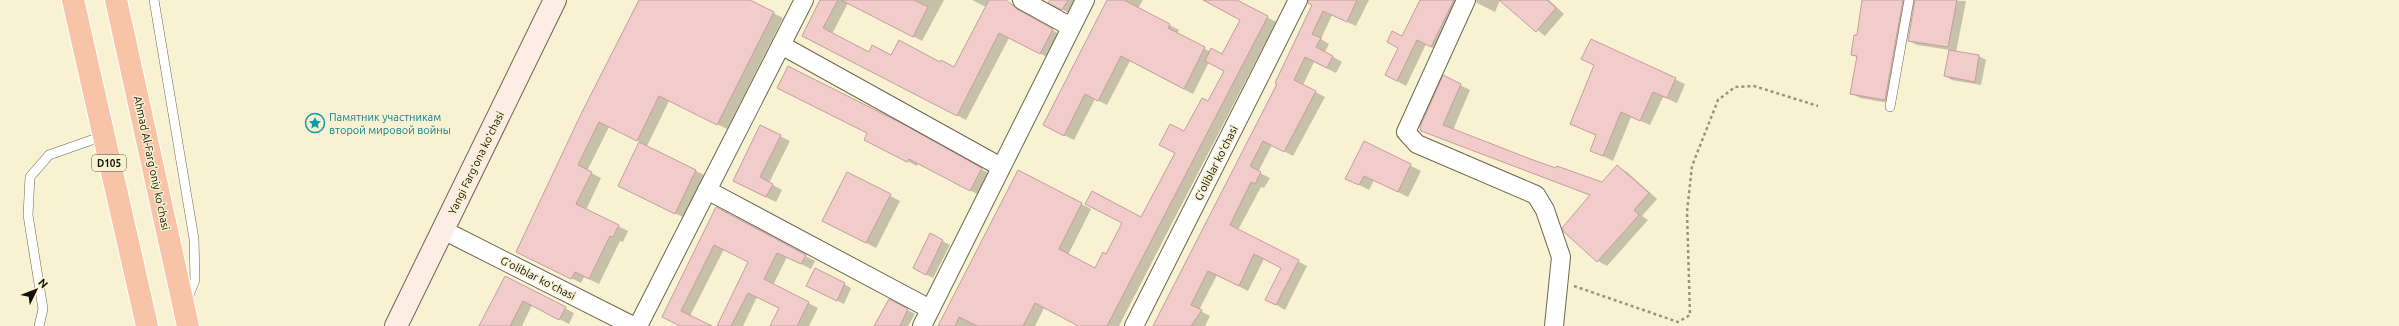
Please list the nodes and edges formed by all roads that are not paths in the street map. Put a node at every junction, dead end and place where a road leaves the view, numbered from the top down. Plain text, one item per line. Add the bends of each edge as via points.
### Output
1 (73, 0) edge
2 (116, 0) edge
3 (154, 0) edge
4 (555, 0) edge
5 (804, 0) edge
6 (1022, 0) edge
7 (1085, 0) edge
8 (1298, 0) edge
9 (1466, 0) edge
10 (1909, 0) edge
11 (1072, 27) junction
12 (781, 45) junction
13 (1890, 107) dead end
14 (103, 136) junction
15 (1001, 167) junction
16 (707, 190) junction
17 (443, 230) junction
18 (930, 308) junction
19 (186, 318) edge
20 (39, 326) edge
21 (147, 326) edge
22 (396, 326) edge
23 (632, 326) edge
24 (638, 326) edge
25 (922, 326) edge
26 (1134, 326) edge
27 (1554, 326) edge

1 - 14 highway, D105
2 - 19 highway, Ahmad Al-Farg'oniy ko'chasi
3 - 19 lane via 194,239 195,280
4 - 17 main road, Yangi Fargʻona koʻchasi
5 - 12 street
6 - 11 street
7 - 11 street
8 - 26 street, Gʻoliblar koʻchasi
9 - 27 street via 1406,132 1417,144 1536,196 1545,210 1561,257
10 - 13 lane
11 - 15 street
12 - 15 street
12 - 16 street
14 - 20 lane via 49,155 30,177 28,214 43,309
14 - 21 highway, D105
15 - 18 street
16 - 18 street
16 - 24 street
17 - 22 main road, Yangi Fargʻona koʻchasi
17 - 23 street, Gʻoliblar koʻchasi
18 - 25 street

